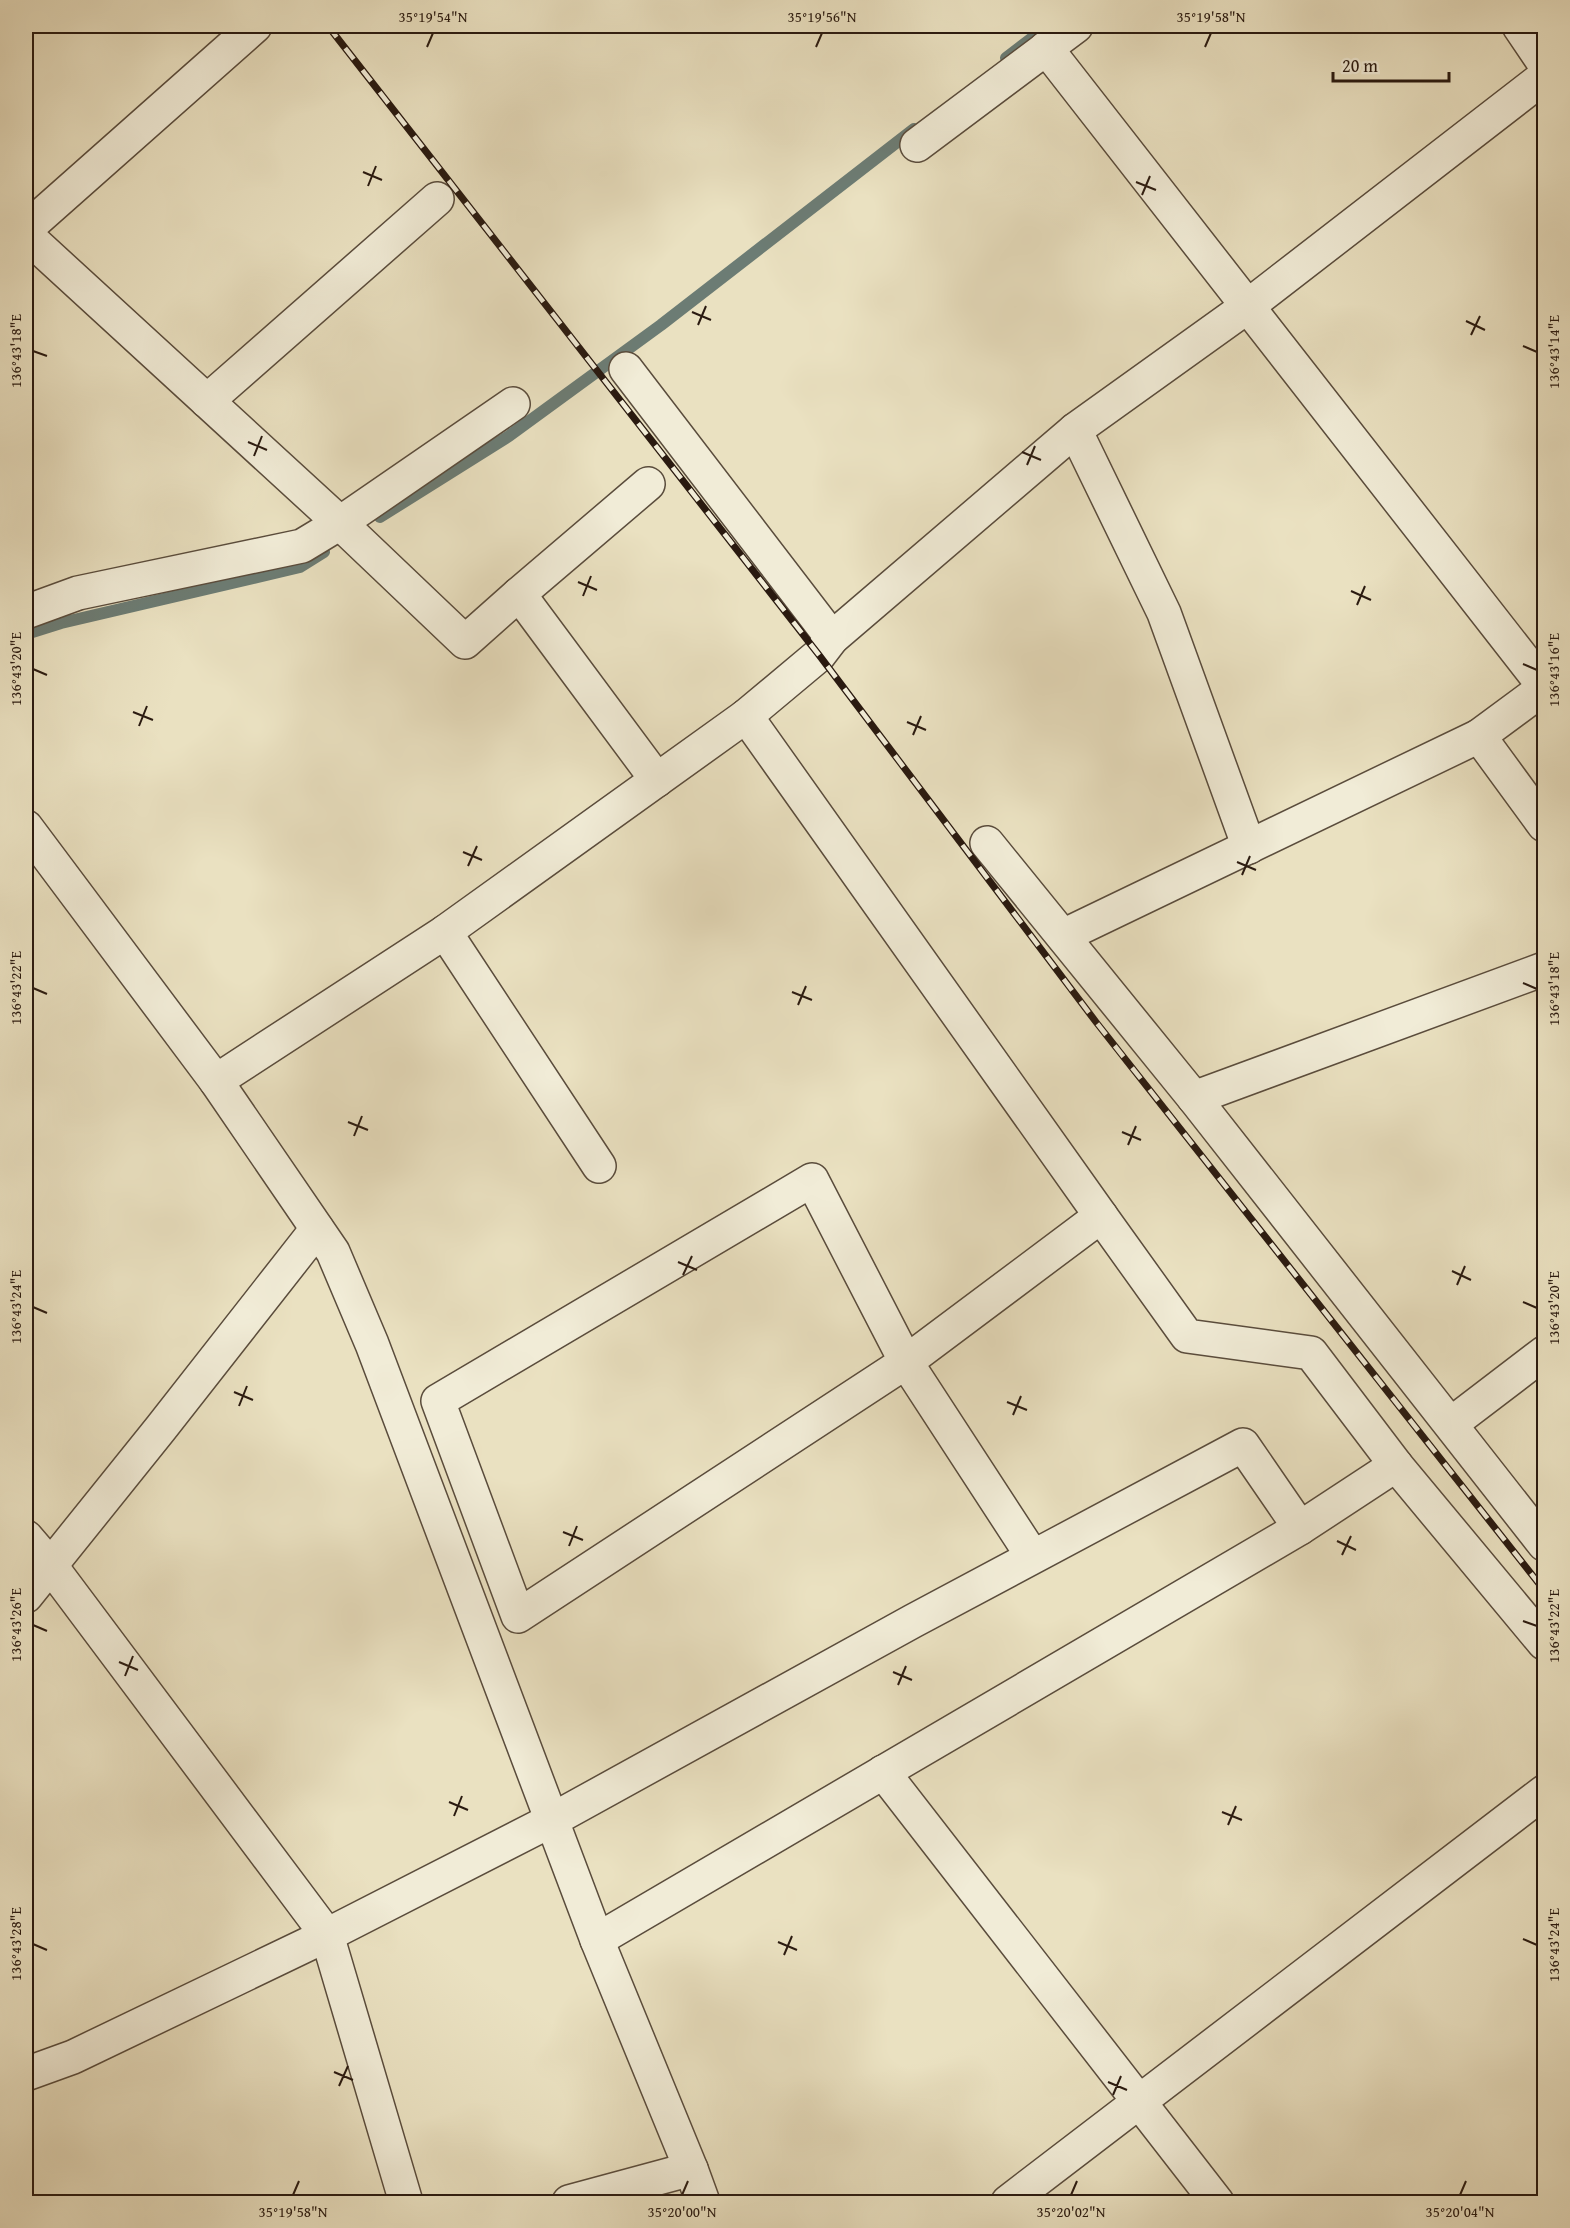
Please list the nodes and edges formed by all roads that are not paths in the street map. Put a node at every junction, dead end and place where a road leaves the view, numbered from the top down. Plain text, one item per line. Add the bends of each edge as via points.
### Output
1 (255, 26) edge
2 (1076, 26) edge
3 (1519, 26) edge
4 (1046, 48) junction
5 (1545, 63) edge
6 (1545, 77) edge
7 (917, 145) dead end
8 (437, 199) dead end
9 (26, 229) edge
10 (26, 235) edge
11 (1248, 306) junction
12 (626, 369) dead end
13 (207, 401) junction
14 (513, 404) dead end
15 (1075, 430) junction
16 (648, 484) dead end
17 (340, 523) junction
18 (519, 594) junction
19 (26, 612) edge
20 (832, 638) junction
21 (1545, 687) edge
22 (746, 716) junction
23 (1479, 736) junction
24 (657, 780) junction
25 (1545, 825) edge
26 (26, 827) edge
27 (987, 843) dead end
28 (1249, 847) junction
29 (445, 932) junction
30 (1063, 936) junction
31 (1545, 969) edge
32 (216, 1081) junction
33 (1194, 1098) junction
34 (599, 1166) dead end
35 (1101, 1216) junction
36 (317, 1229) junction
37 (1545, 1353) edge
38 (906, 1362) junction
39 (1451, 1424) junction
40 (1396, 1465) junction
41 (1300, 1528) junction
42 (26, 1537) edge
43 (1545, 1544) edge
44 (1033, 1557) junction
45 (50, 1565) junction
46 (26, 1596) edge
47 (1545, 1643) edge
48 (883, 1772) junction
49 (1545, 1792) edge
50 (552, 1820) junction
51 (327, 1935) junction
52 (597, 1940) junction
53 (26, 2074) edge
54 (1139, 2102) junction
55 (692, 2169) junction
56 (406, 2202) edge
57 (569, 2202) edge
58 (703, 2202) edge
59 (1008, 2202) edge
60 (1217, 2202) edge

1 - 9 street
2 - 4 street
3 - 5 street
4 - 7 street
4 - 11 street
6 - 11 street
8 - 13 street
10 - 13 street
11 - 15 street
11 - 21 street
12 - 20 street
13 - 17 street
14 - 17 street
15 - 20 street
15 - 28 street via 1164,612
16 - 18 street
17 - 18 street via 465,642
17 - 19 street via 302,546 78,594
18 - 24 street
20 - 22 street via 819,655
21 - 23 street
22 - 24 street
22 - 35 street
23 - 25 street
23 - 28 street
24 - 29 street
26 - 32 street
27 - 30 street
28 - 30 street
29 - 32 street
29 - 34 street
30 - 33 street
31 - 33 street
32 - 36 street
33 - 39 street
35 - 38 street
35 - 40 street via 1187,1336 1311,1353
36 - 45 street
36 - 50 street via 333,1252 372,1344
37 - 39 street
38 - 38 street via 812,1180 438,1401 518,1616
38 - 44 street
39 - 43 street
40 - 41 street
40 - 47 street
41 - 44 street via 1243,1445
41 - 48 street
42 - 45 street
44 - 50 street
45 - 46 street
45 - 51 street
48 - 52 street
48 - 54 street
49 - 54 street
50 - 51 street
50 - 52 street
51 - 53 street via 73,2057
51 - 56 street
52 - 55 street
54 - 59 street
54 - 60 street
55 - 57 street
55 - 58 street

